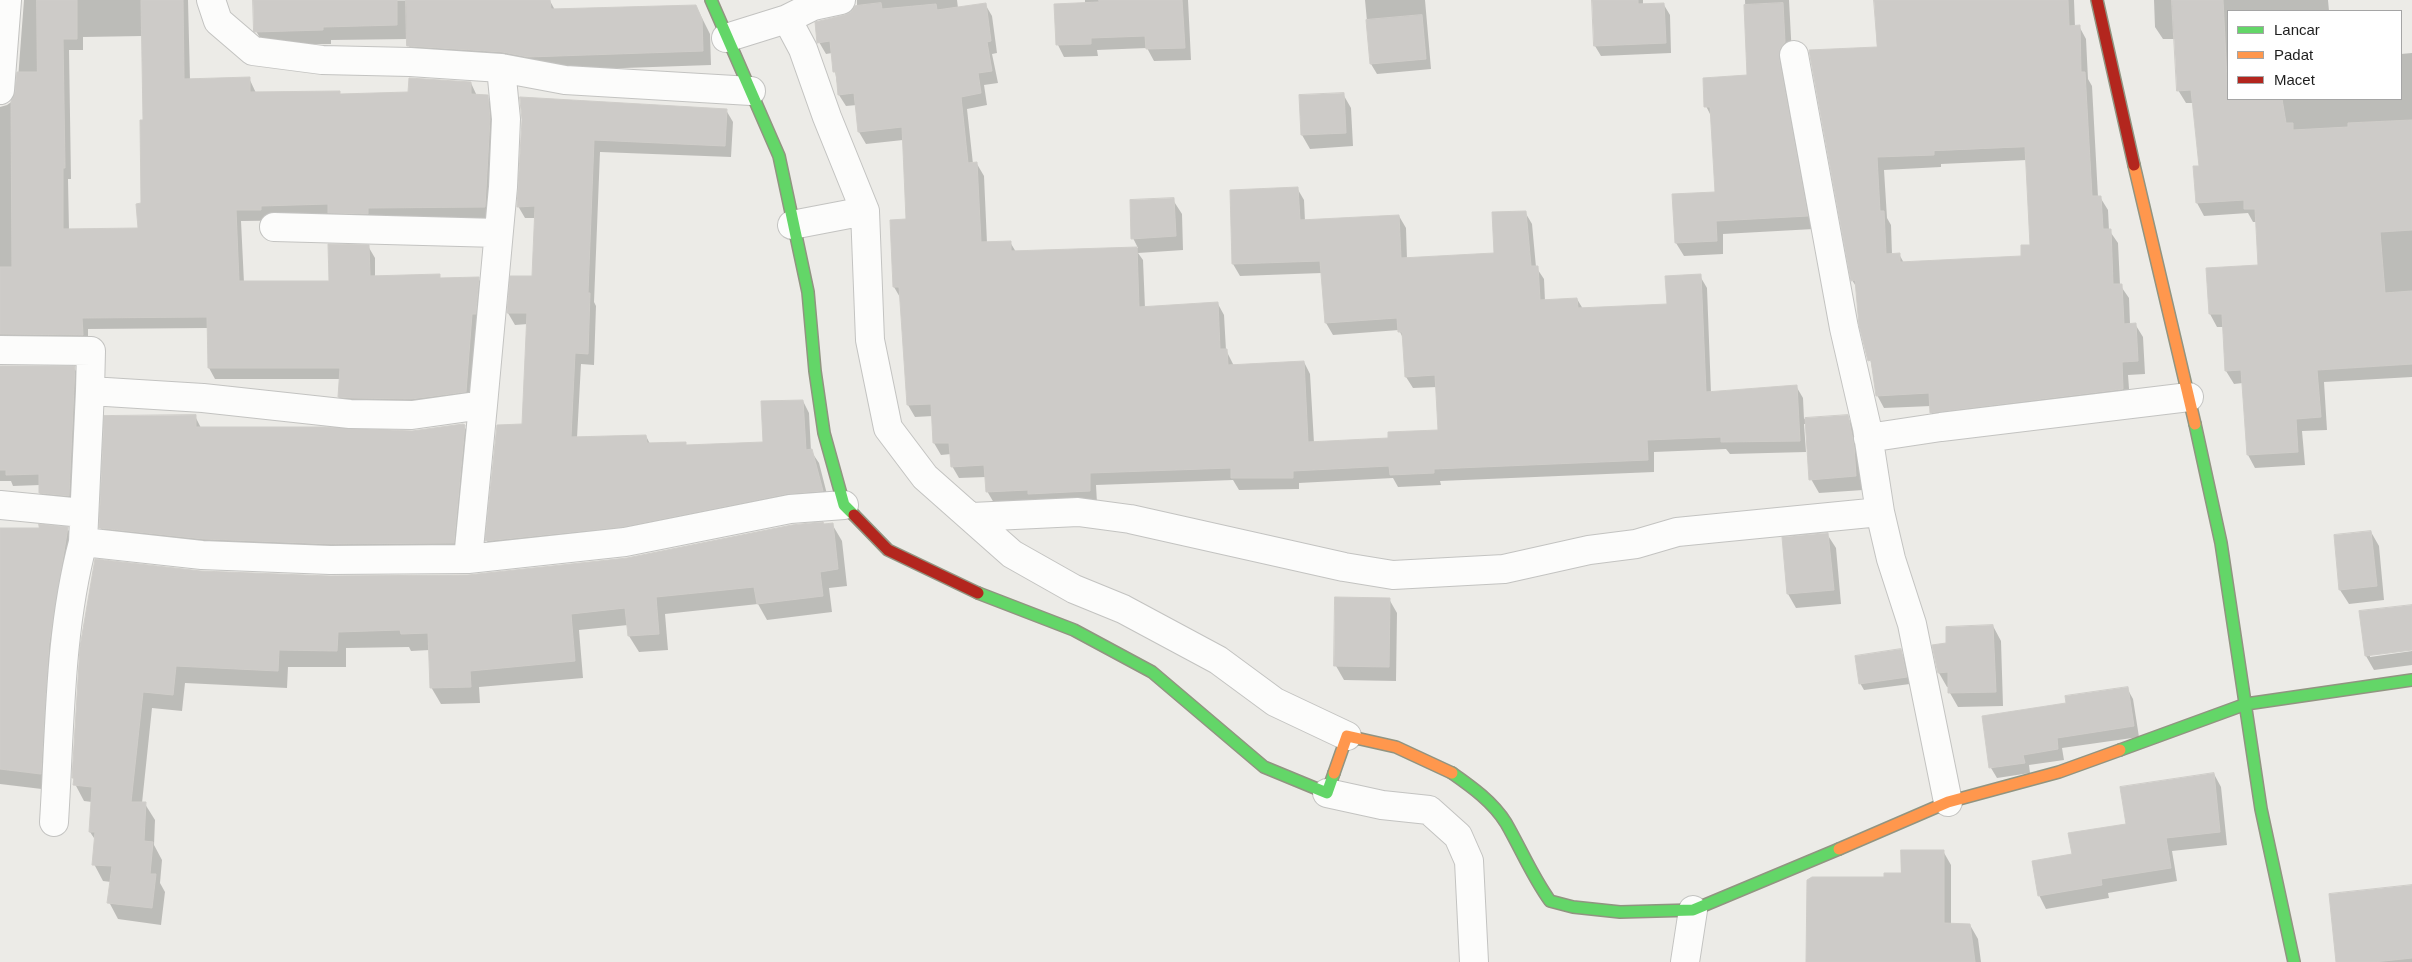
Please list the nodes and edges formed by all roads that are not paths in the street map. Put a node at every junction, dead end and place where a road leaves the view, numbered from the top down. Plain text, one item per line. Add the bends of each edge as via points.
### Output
1 (7, 0) edge
2 (211, 0) edge
3 (711, 0) edge
4 (841, 0) edge
5 (2097, 0) edge
6 (786, 19) junction
7 (726, 38) junction
8 (1794, 55) dead end
9 (502, 68) junction
10 (0, 90) edge
11 (750, 90) junction
12 (865, 211) junction
13 (792, 225) junction
14 (274, 227) dead end
15 (498, 233) junction
16 (0, 350) edge
17 (90, 390) junction
18 (2189, 398) junction
19 (483, 404) junction
20 (1868, 438) junction
21 (0, 505) edge
22 (844, 505) junction
23 (1880, 512) junction
24 (82, 513) junction
25 (972, 517) junction
26 (83, 542) junction
27 (468, 559) junction
28 (2412, 680) edge
29 (2246, 704) junction
30 (1347, 736) junction
31 (1327, 793) junction
32 (1948, 802) junction
33 (54, 822) dead end
34 (1693, 910) junction
35 (1474, 962) edge
36 (1685, 962) edge
37 (2294, 962) edge

1 - 10 street
2 - 9 street via 218,21 253,51 322,60
3 - 7 street
4 - 6 street via 813,6
5 - 18 street
6 - 7 street
6 - 12 street via 803,49
7 - 11 street
8 - 20 street via 1842,318
9 - 11 street via 565,80
9 - 15 street via 506,119
11 - 13 street via 779,156
12 - 13 street
12 - 25 street via 870,340 888,428 925,477
13 - 22 street via 808,292 824,433
14 - 15 street
15 - 19 street
16 - 17 street via 91,351
17 - 19 street via 350,414 412,415
17 - 24 street
18 - 20 street via 1941,426
18 - 29 street via 2221,543
19 - 27 street
20 - 23 street
21 - 24 street
22 - 27 street via 790,509 625,542
22 - 31 street via 888,550 958,585 1074,630 1117,652 1152,672 1264,767
23 - 25 street via 1677,532 1636,544 1589,550 1504,569 1393,575 1078,512
23 - 32 street via 1890,559 1912,624
24 - 26 street
25 - 30 street via 1012,554 1074,589 1123,610 1218,660 1275,702
26 - 27 street via 202,555 320,560
26 - 33 street via 73,581 67,631
28 - 29 street
29 - 32 street via 2059,772
29 - 37 street via 2262,809
30 - 31 street
30 - 34 street via 1396,747 1429,761 1445,768 1480,793 1504,822 1533,877 1550,901 1572,907 1620,912
31 - 35 street via 1382,805 1429,810 1458,836 1469,861
32 - 34 street
34 - 36 street

